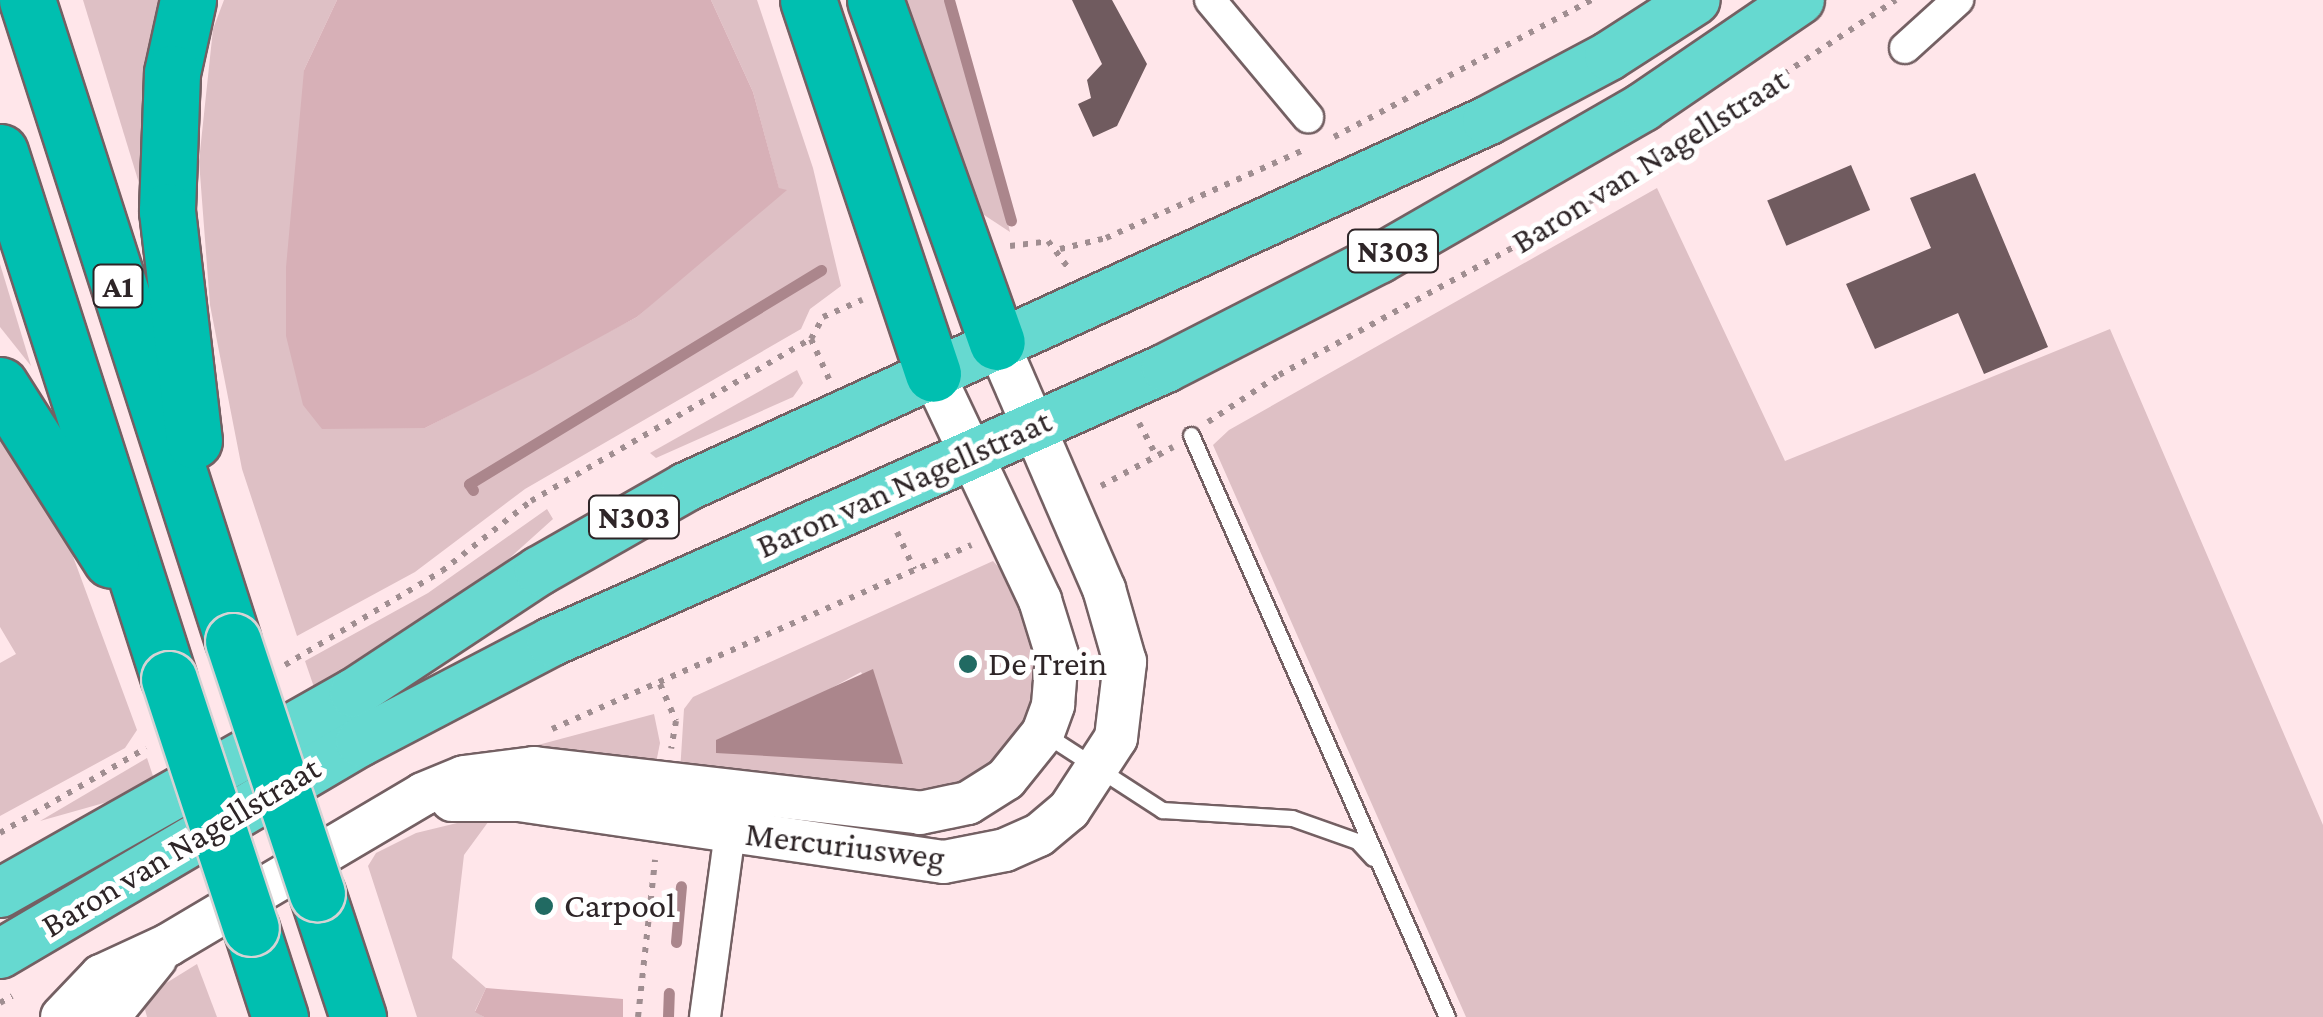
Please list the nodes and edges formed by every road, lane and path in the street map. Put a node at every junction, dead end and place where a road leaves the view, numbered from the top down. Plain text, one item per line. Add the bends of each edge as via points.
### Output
1 (27, 0) edge
2 (188, 0) edge
3 (808, 0) edge
4 (875, 0) edge
5 (1210, 0) edge
6 (1696, 0) edge
7 (1800, 0) edge
8 (1896, 0) edge
9 (1958, 0) edge
10 (1905, 48) dead end
11 (1308, 117) dead end
12 (0, 152) edge
13 (1060, 249) dead end
14 (964, 262) junction
15 (899, 286) junction
16 (996, 342) junction
17 (932, 374) junction
18 (0, 385) edge
19 (1034, 426) junction
20 (1191, 435) joint
21 (968, 456) junction
22 (914, 569) dead end
23 (210, 572) junction
24 (151, 621) junction
25 (252, 658) junction
26 (660, 684) dead end
27 (1043, 733) junction
28 (150, 745) dead end
29 (1099, 770) junction
30 (733, 812) junction
31 (0, 833) edge
32 (1380, 864) junction
33 (0, 893) edge
34 (168, 945) junction
35 (0, 954) edge
36 (62, 1017) edge
37 (108, 1017) edge
38 (280, 1017) edge
39 (358, 1017) edge
40 (705, 1017) edge
41 (1447, 1017) edge

1 - 23 highway, A1
2 - 23 highway, A1 via 172,73 167,211
3 - 15 highway
4 - 14 highway
5 - 11 street
6 - 16 main road, Baron van Nagellstraat / N303 via 1488,121
7 - 19 main road, Baron van Nagellstraat / N303 via 1643,107 1379,259 1166,368
8 - 20 path, Baron van Nagellstraat via 1587,205 1278,374
9 - 10 street
12 - 24 highway, A1
13 - 14 path via 1034,238
14 - 16 highway
15 - 17 highway
15 - 25 path via 822,318 812,339 532,501 442,572
16 - 17 main road, Baron van Nagellstraat / N303
16 - 19 street, Mercuriusweg
17 - 21 street, Mercuriusweg
17 - 33 main road, Baron van Nagellstraat / N303 via 686,487 539,570 354,694
18 - 24 highway, A1
19 - 21 main road, Baron van Nagellstraat / N303
19 - 29 street, Mercuriusweg via 1116,621 1125,662 1120,722
20 - 32 lane
21 - 27 street, Mercuriusweg via 1050,628 1057,680
21 - 35 main road, Baron van Nagellstraat / N303 via 550,642 360,742
22 - 26 path
23 - 25 highway, A1
24 - 38 highway, A1, bridge
25 - 39 highway, A1, bridge
27 - 29 lane
27 - 30 street, Mercuriusweg via 1006,780 947,810
28 - 31 path
29 - 30 street, Mercuriusweg via 1069,810 1039,835 977,859 944,862
29 - 32 lane via 1162,810 1292,818 1358,842
30 - 34 street, Mercuriusweg via 520,800 452,800 402,810
30 - 40 street
32 - 41 lane
34 - 36 street, Mercuriusweg via 101,976
34 - 37 street, Mercuriusweg

